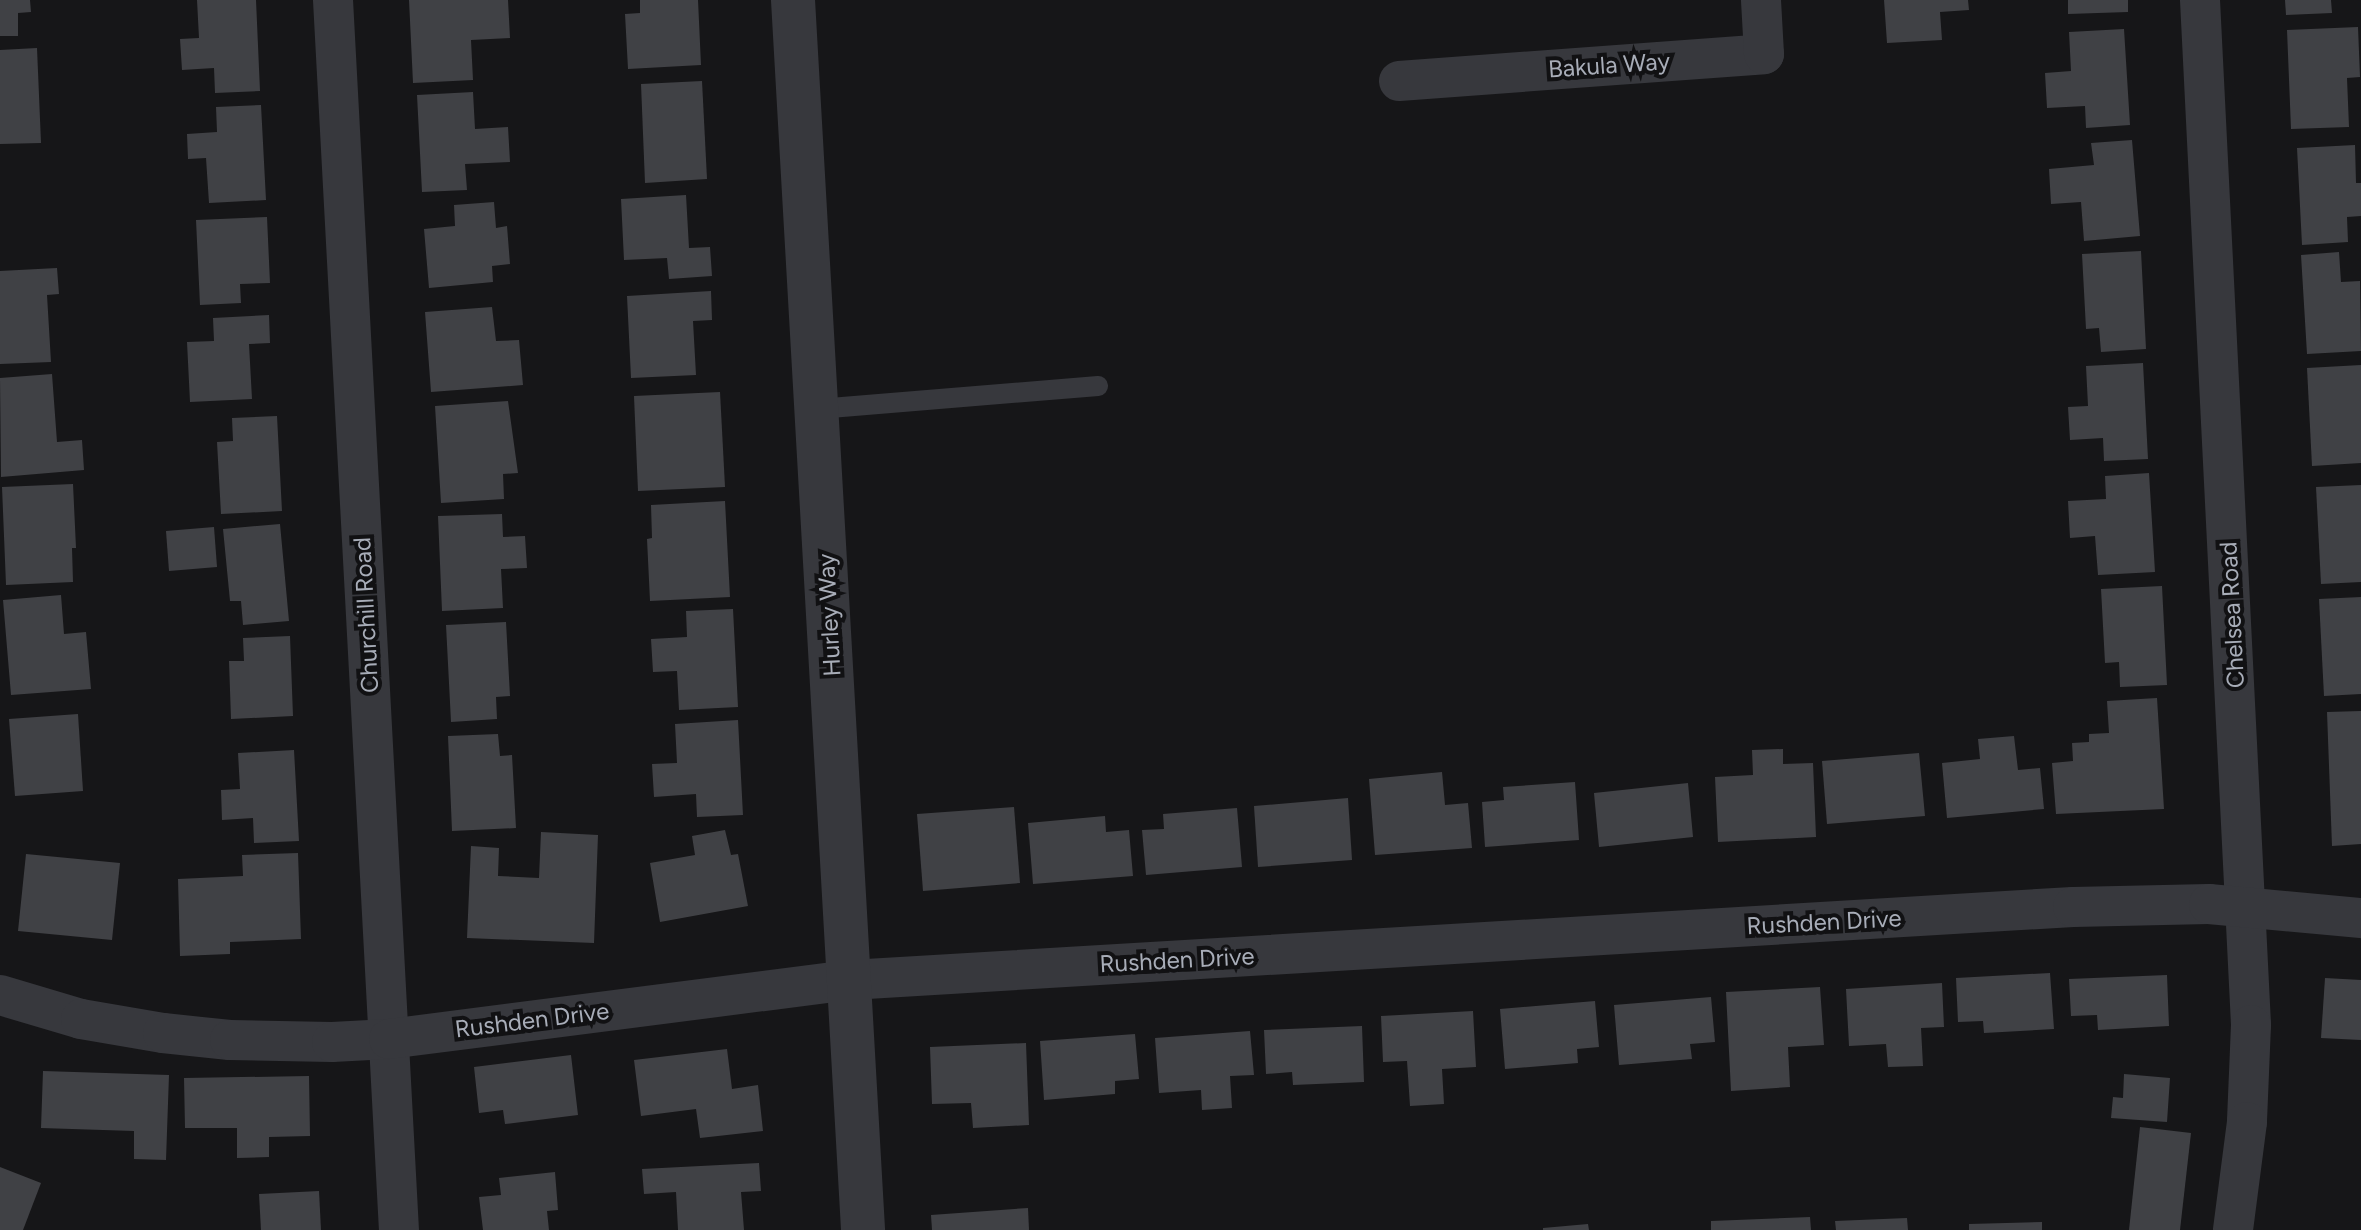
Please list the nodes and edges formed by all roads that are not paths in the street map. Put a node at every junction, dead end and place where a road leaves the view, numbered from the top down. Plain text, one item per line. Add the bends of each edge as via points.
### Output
1 (333, 0) edge
2 (793, 0) edge
3 (1761, 0) edge
4 (2200, 0) edge
5 (1399, 81) dead end
6 (1098, 386) dead end
7 (818, 409) junction
8 (2247, 907) junction
9 (2361, 918) edge
10 (850, 980) junction
11 (0, 995) edge
12 (389, 1039) junction
13 (399, 1230) edge
14 (863, 1230) edge
15 (2233, 1230) edge

1 - 12 street, Churchill Road
2 - 7 street, Hurley Way
3 - 5 street, Bakula Way via 1764,54
4 - 8 street, Chelsea Road
6 - 7 lane
7 - 10 street, Hurley Way
8 - 9 street, Rushden Drive
8 - 10 street, Rushden Drive via 2057,908
8 - 15 street, Chelsea Road via 2251,1025
10 - 12 street, Rushden Drive
10 - 14 street, Hurley Way
11 - 12 street, Rushden Drive via 81,1019 163,1033 230,1040
12 - 13 street, Churchill Road

